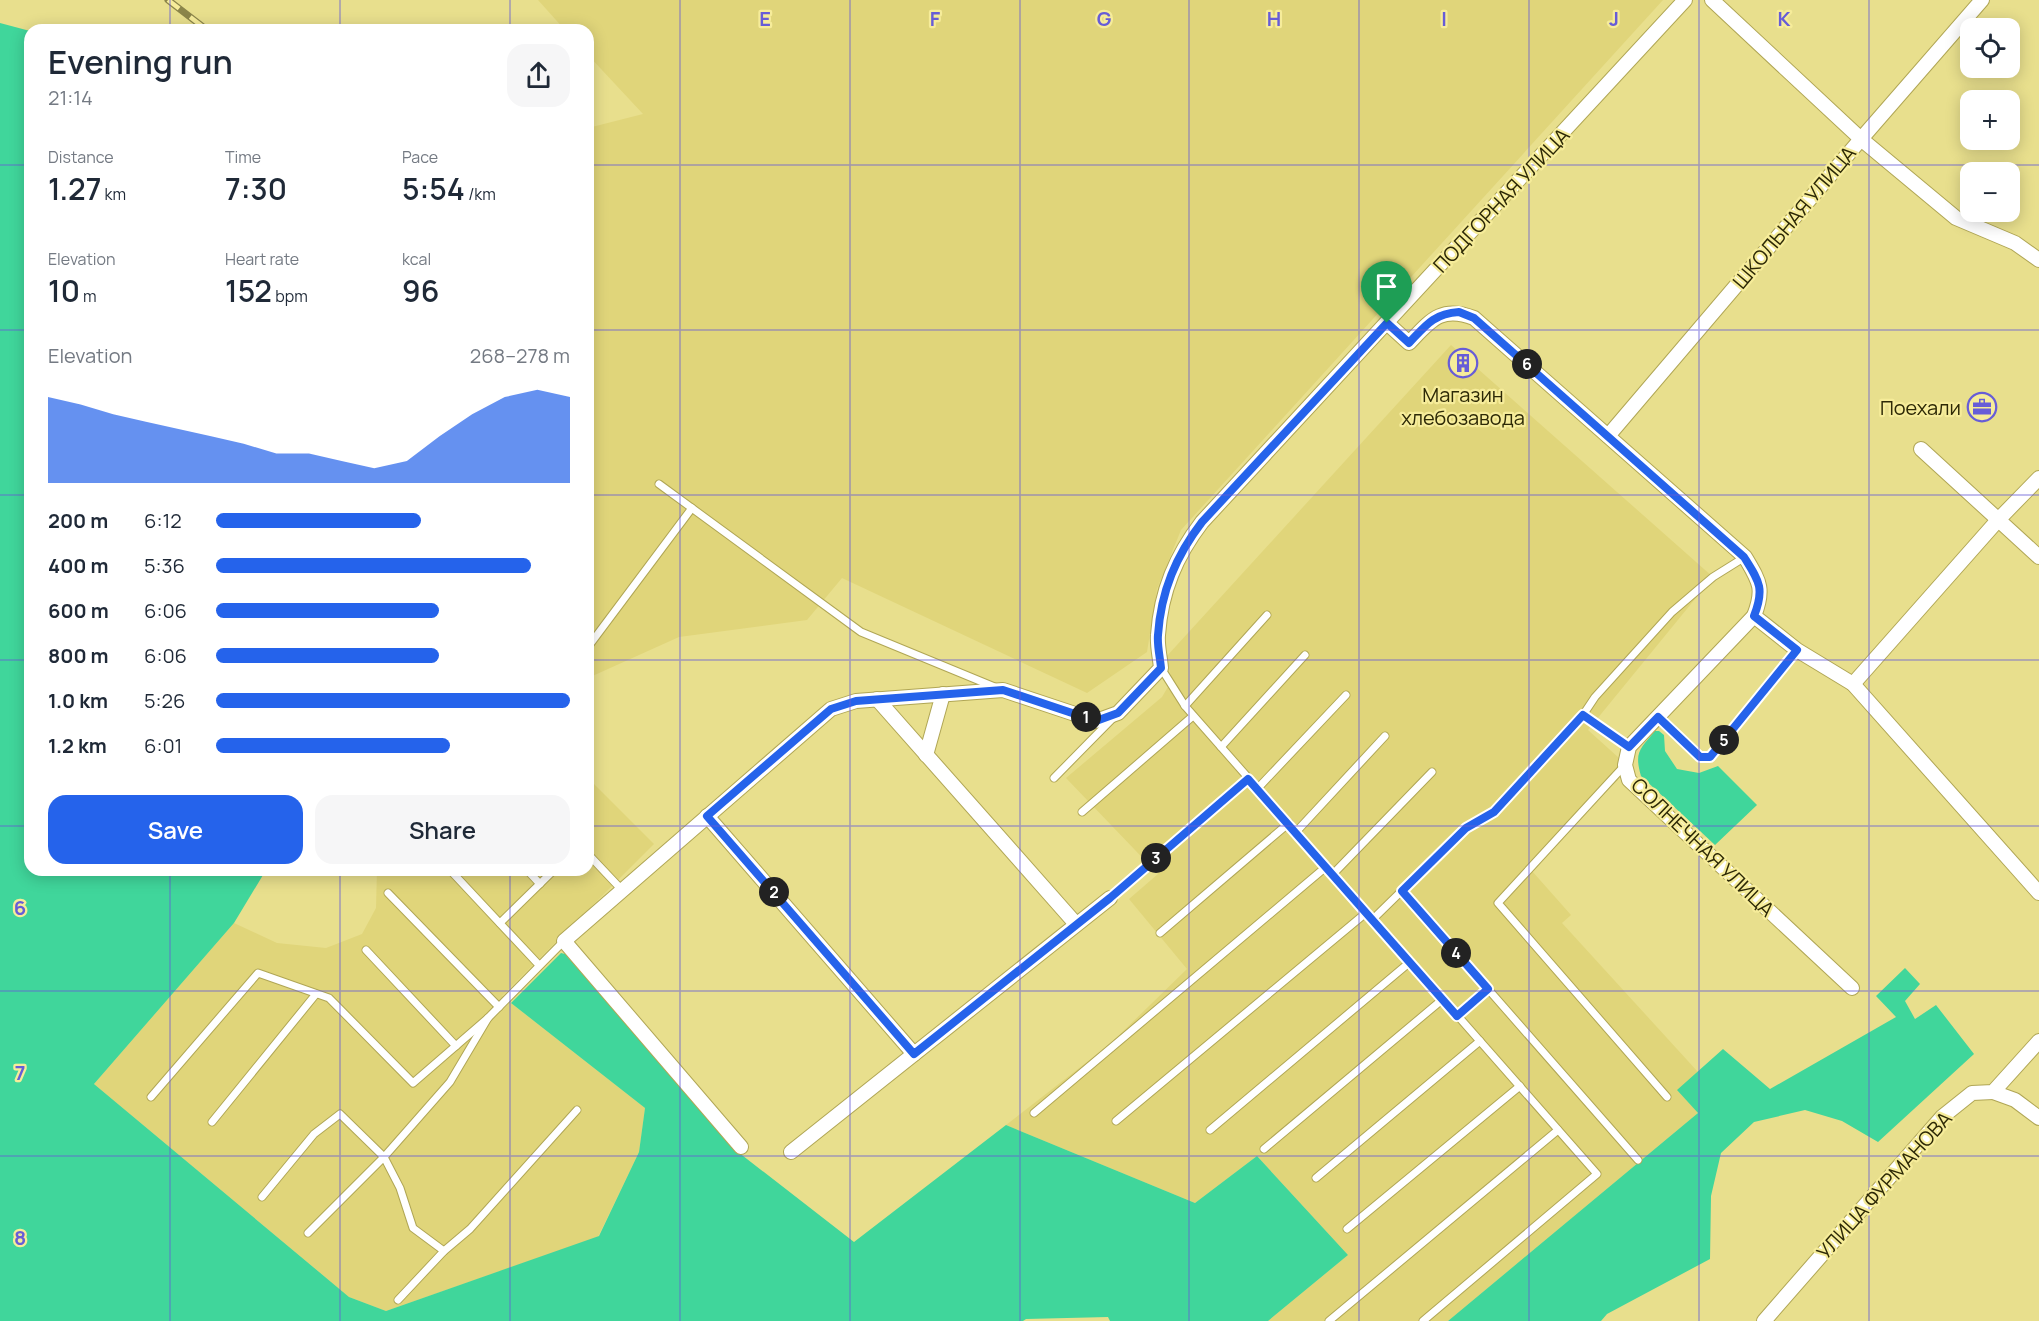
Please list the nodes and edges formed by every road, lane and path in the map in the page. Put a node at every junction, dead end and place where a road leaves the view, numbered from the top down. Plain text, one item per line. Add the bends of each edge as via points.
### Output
1 (1685, 0) edge
2 (1712, 0) edge
3 (1983, 0) edge
4 (1861, 139) junction
5 (2039, 260) edge
6 (1387, 323) junction
7 (1608, 436) junction
8 (1921, 449) dead end
9 (2039, 478) edge
10 (659, 484) dead end
11 (692, 508) junction
12 (1998, 520) junction
13 (1744, 557) junction
14 (2039, 557) edge
15 (1266, 615) dead end
16 (1754, 616) junction
17 (594, 639) edge
18 (1797, 650) junction
19 (1305, 655) dead end
20 (1161, 668) junction
21 (1853, 684) junction
22 (1003, 690) junction
23 (943, 694) junction
24 (1346, 695) dead end
25 (877, 699) junction
26 (1185, 706) junction
27 (1118, 713) junction
28 (1583, 715) junction
29 (1193, 716) junction
30 (1658, 717) junction
31 (1385, 736) dead end
32 (1221, 747) junction
33 (1629, 747) junction
34 (926, 755) junction
35 (1626, 765) junction
36 (1432, 772) dead end
37 (1054, 778) dead end
38 (1248, 779) junction
39 (1258, 788) junction
40 (1082, 812) dead end
41 (707, 816) junction
42 (1289, 823) junction
43 (1296, 832) junction
44 (594, 860) edge
45 (1327, 866) junction
46 (1333, 874) junction
47 (456, 876) edge
48 (533, 876) edge
49 (548, 876) edge
50 (540, 884) junction
51 (622, 890) junction
52 (1402, 891) junction
53 (388, 893) dead end
54 (2039, 893) edge
55 (1110, 898) joint
56 (1367, 912) junction
57 (1373, 919) junction
58 (500, 923) junction
59 (1076, 924) junction
60 (1160, 933) dead end
61 (564, 940) junction
62 (366, 950) dead end
63 (1410, 962) junction
64 (540, 964) junction
65 (1852, 988) dead end
66 (1488, 989) junction
67 (316, 994) junction
68 (1443, 999) junction
69 (499, 1007) junction
70 (1457, 1016) junction
71 (488, 1018) junction
72 (1480, 1041) junction
73 (2039, 1041) edge
74 (456, 1046) junction
75 (914, 1054) junction
76 (1520, 1086) junction
77 (1993, 1092) junction
78 (151, 1097) dead end
79 (1667, 1097) dead end
80 (576, 1110) dead end
81 (1034, 1113) dead end
82 (2039, 1118) edge
83 (1116, 1121) dead end
84 (212, 1122) dead end
85 (1210, 1130) dead end
86 (1558, 1130) junction
87 (741, 1148) dead end
88 (1264, 1149) dead end
89 (791, 1152) dead end
90 (384, 1157) junction
91 (1638, 1160) dead end
92 (1316, 1178) dead end
93 (262, 1197) dead end
94 (1347, 1229) dead end
95 (308, 1233) dead end
96 (444, 1251) junction
97 (398, 1300) dead end
98 (1329, 1321) edge
99 (1423, 1321) edge
100 (1764, 1321) edge

1 - 6 street, ПОДГОРНАЯ УЛИЦА
2 - 4 street
3 - 4 street, ШКОЛЬНАЯ УЛИЦА
4 - 5 street via 1956,218 2015,243
4 - 7 street, ШКОЛЬНАЯ УЛИЦА
6 - 7 street via 1409,343 1431,320 1445,313 1459,312 1474,318
6 - 20 street, ПОДГОРНАЯ УЛИЦА via 1186,543 1165,594 1158,637
7 - 13 street
8 - 12 street
9 - 12 street
10 - 11 lane
11 - 17 lane
11 - 22 lane via 861,633
12 - 14 street
12 - 21 street
13 - 16 street via 1760,581 1761,598
13 - 28 lane via 1672,612
15 - 26 lane
16 - 18 street
16 - 30 street, СОЛНЕЧНАЯ УЛИЦА
18 - 21 street
18 - 30 lane via 1710,757 1700,757
19 - 32 lane
20 - 26 lane
20 - 27 street
21 - 54 street
22 - 23 street
22 - 27 street via 1096,721
23 - 25 street
23 - 34 street
24 - 39 lane
25 - 34 street
25 - 41 street via 831,709
26 - 29 lane
27 - 37 lane
28 - 33 lane
28 - 52 lane via 1494,812 1466,828
29 - 32 lane
29 - 40 lane
30 - 33 street, СОЛНЕЧНАЯ УЛИЦА
31 - 43 lane
32 - 38 lane
33 - 35 street, СОЛНЕЧНАЯ УЛИЦА
34 - 59 street
35 - 65 street, СОЛНЕЧНАЯ УЛИЦА via 1629,780
35 - 79 lane via 1498,903
36 - 46 lane
38 - 39 lane
38 - 55 lane
39 - 42 lane
41 - 51 street
41 - 75 street
42 - 43 lane
42 - 60 lane
43 - 45 lane
44 - 51 lane
45 - 46 lane
45 - 81 lane
46 - 56 lane
47 - 58 lane
48 - 50 lane
49 - 50 lane
50 - 58 lane
51 - 61 street
52 - 57 lane
52 - 66 lane
53 - 69 lane
55 - 59 street
56 - 57 lane
56 - 83 lane
57 - 63 lane
58 - 64 lane
59 - 75 street
61 - 64 lane
61 - 87 street
62 - 74 lane
63 - 68 lane
63 - 85 lane
64 - 69 lane
66 - 70 lane
66 - 91 lane
67 - 74 lane via 329,998 413,1083
67 - 78 lane via 258,973
67 - 84 lane
68 - 70 lane
68 - 88 lane
69 - 71 lane
70 - 72 lane
71 - 74 lane
71 - 90 lane via 450,1082
72 - 76 lane
72 - 92 lane
73 - 77 street
75 - 89 street
76 - 86 lane
76 - 94 lane
77 - 82 street via 2015,1100
77 - 100 street, УЛИЦА ФУРМАНОВА via 1972,1093 1942,1117
80 - 96 lane via 471,1229
86 - 98 lane
86 - 99 lane via 1597,1174
90 - 93 lane via 340,1114 314,1134
90 - 95 lane
90 - 96 lane via 400,1188 413,1228
96 - 97 lane

